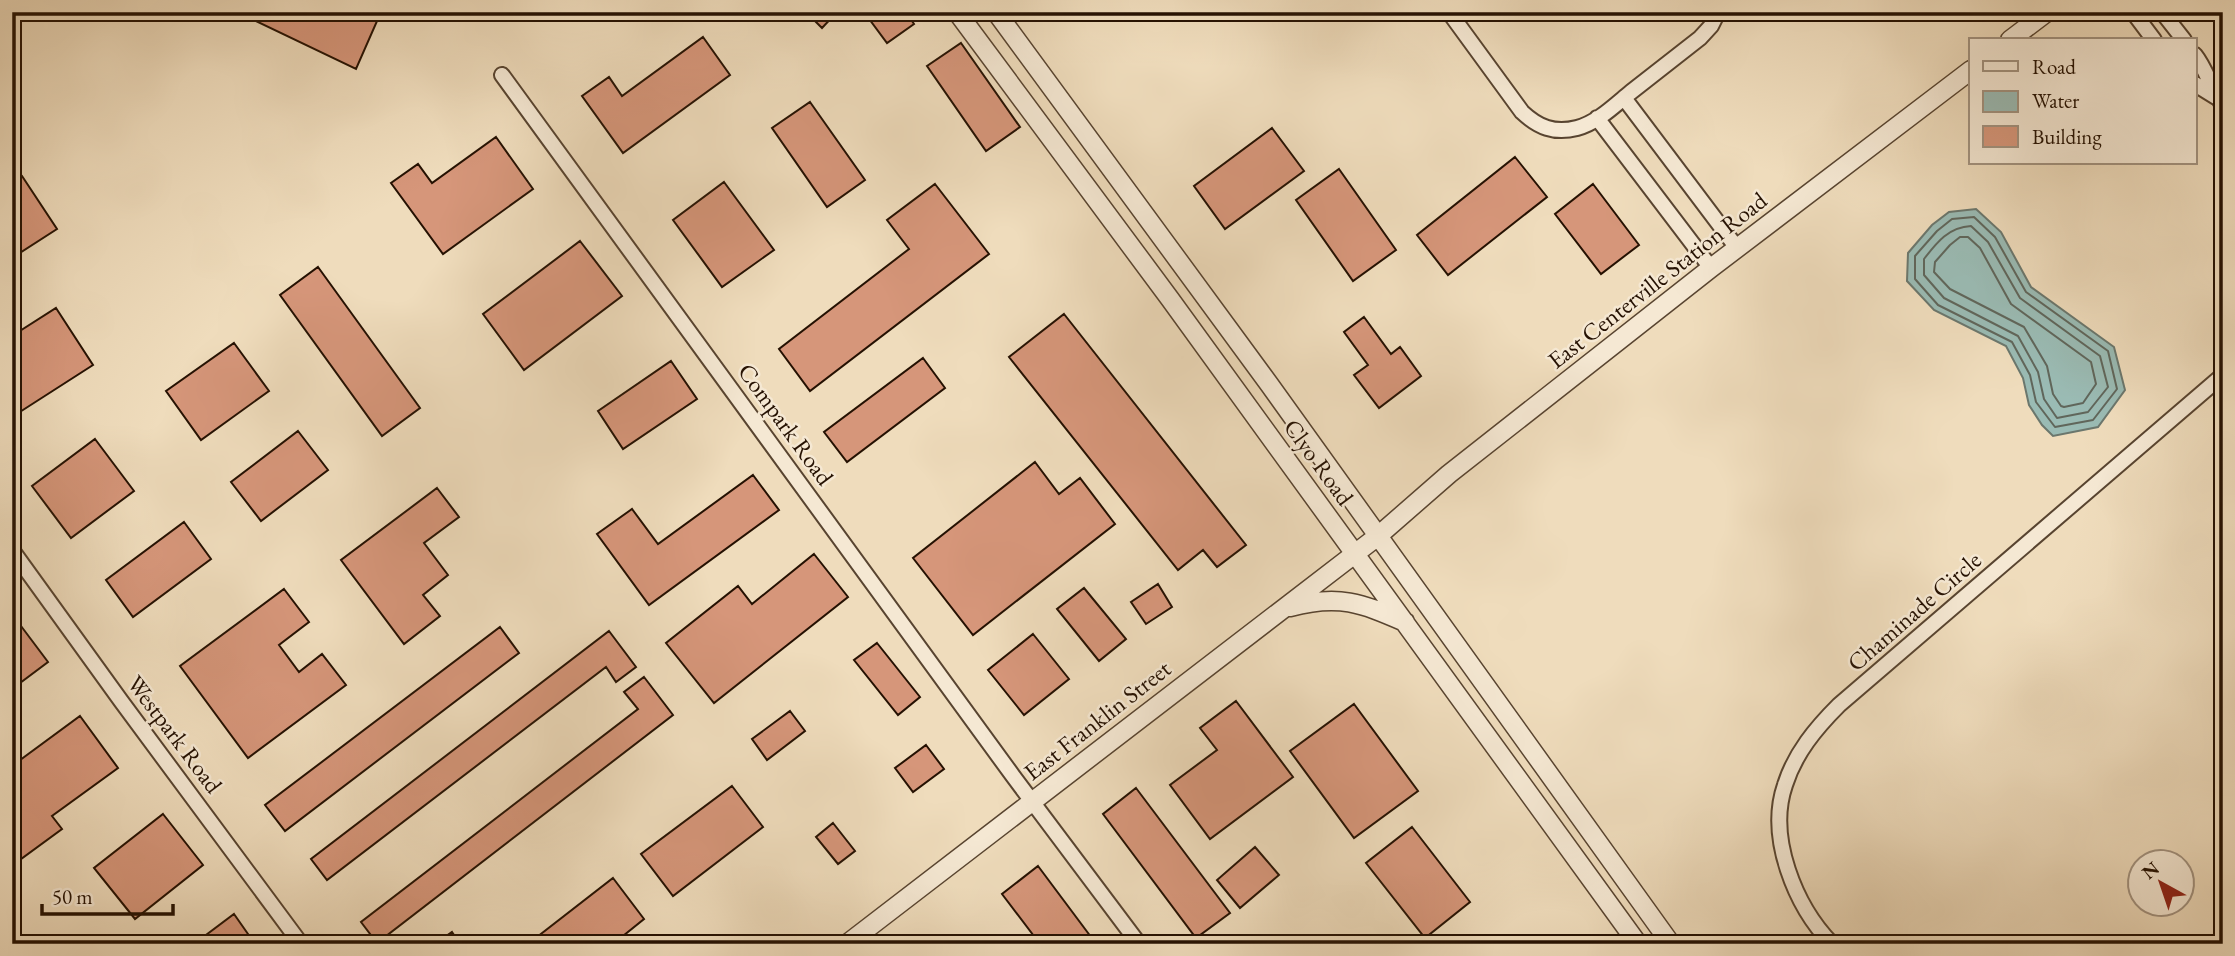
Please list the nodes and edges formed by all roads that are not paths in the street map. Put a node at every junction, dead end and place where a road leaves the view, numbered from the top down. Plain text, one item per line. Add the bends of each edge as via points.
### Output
1 (957, 12) edge
2 (996, 12) edge
3 (1449, 12) edge
4 (1718, 12) edge
5 (2047, 12) edge
6 (2133, 12) edge
7 (2162, 12) edge
8 (2013, 38) edge
9 (2152, 38) edge
10 (2182, 38) edge
11 (2196, 56) edge
12 (1969, 72) edge
13 (502, 75) dead end
14 (2196, 85) edge
15 (1624, 98) junction
16 (2219, 101) edge
17 (1597, 118) junction
18 (1737, 248) junction
19 (1711, 268) junction
20 (2223, 375) edge
21 (1378, 536) junction
22 (12, 550) edge
23 (1355, 553) junction
24 (1281, 610) junction
25 (1405, 622) junction
26 (1032, 801) junction
27 (301, 944) edge
28 (847, 944) edge
29 (1139, 944) edge
30 (1638, 944) edge
31 (1671, 944) edge
32 (1832, 944) edge

1 - 23 street, Clyo Road
2 - 21 street, Clyo Road
3 - 17 street via 1535,124 1564,130
4 - 15 street via 1700,38
5 - 8 street
6 - 9 street
7 - 10 street
11 - 16 street
12 - 18 street, East Centerville Station Road
13 - 26 street, Compark Road
14 - 16 street
15 - 17 street
15 - 18 street
17 - 19 street
18 - 19 street, East Centerville Station Road
19 - 21 street, East Centerville Station Road via 1449,474
20 - 32 street, Chaminade Circle via 1839,705 1800,751 1784,786 1779,820 1784,855 1798,896
21 - 23 street, East Franklin Street
21 - 31 street, Clyo Road
22 - 27 street, Westpark Road
23 - 24 street, East Franklin Street
23 - 25 street, Clyo Road
24 - 25 street via 1313,601 1342,600
24 - 26 street, East Franklin Street
25 - 30 street, Clyo Road
26 - 28 street, East Franklin Street
26 - 29 street, Compark Road

